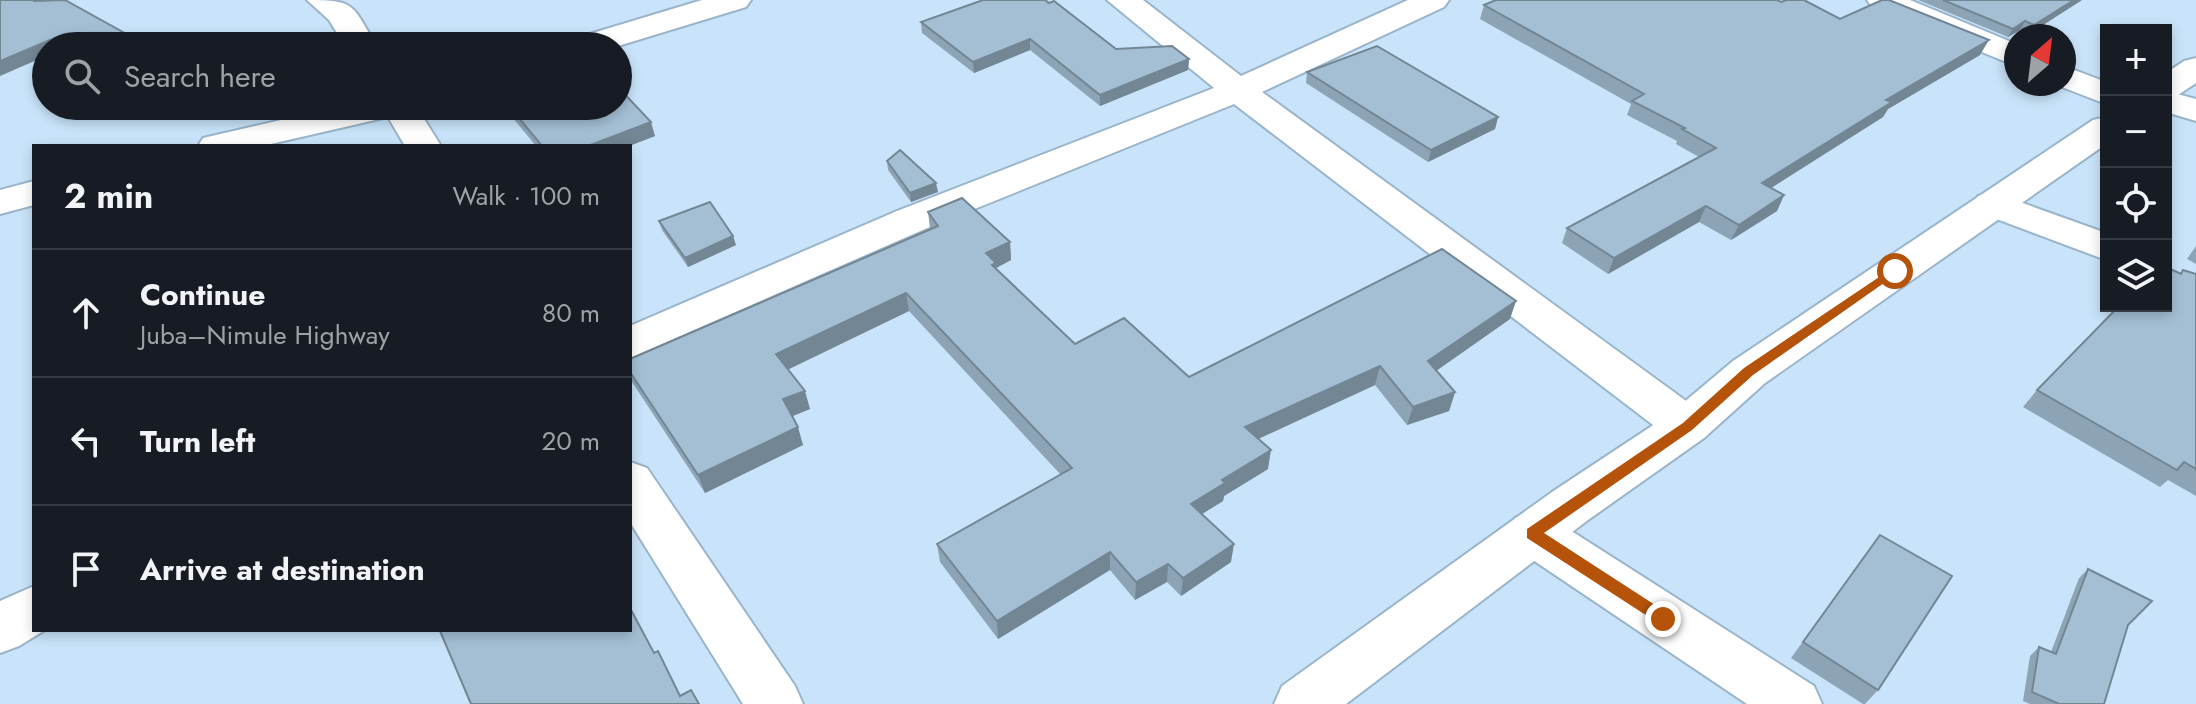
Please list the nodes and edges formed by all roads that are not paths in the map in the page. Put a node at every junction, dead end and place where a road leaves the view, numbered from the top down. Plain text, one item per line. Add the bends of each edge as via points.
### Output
1 (323, 0) edge
2 (735, 0) edge
3 (1123, 0) edge
4 (1433, 0) edge
5 (1883, 0) edge
6 (352, 32) edge
7 (631, 32) edge
8 (2004, 51) edge
9 (2196, 68) edge
10 (2076, 81) edge
11 (2172, 84) edge
12 (1238, 90) junction
13 (2100, 91) edge
14 (2172, 103) edge
15 (2196, 110) edge
16 (328, 120) edge
17 (407, 120) edge
18 (2100, 132) edge
19 (225, 144) edge
20 (422, 144) edge
21 (32, 194) edge
22 (0, 202) edge
23 (1992, 204) junction
24 (2100, 245) edge
25 (632, 342) edge
26 (1687, 426) junction
27 (632, 484) edge
28 (1533, 533) junction
29 (32, 610) edge
30 (0, 629) edge
31 (775, 704) edge
32 (1302, 704) edge
33 (1794, 704) edge

1 - 6 street
2 - 7 street
3 - 12 street
4 - 12 street
5 - 8 street
9 - 11 street
10 - 13 street
12 - 25 street via 911,220
12 - 26 street
14 - 15 street
16 - 19 street
17 - 20 street
18 - 23 street
21 - 22 street
23 - 24 street
23 - 26 street via 1749,372
26 - 28 street
27 - 31 street
28 - 32 street
28 - 33 street
29 - 30 street

